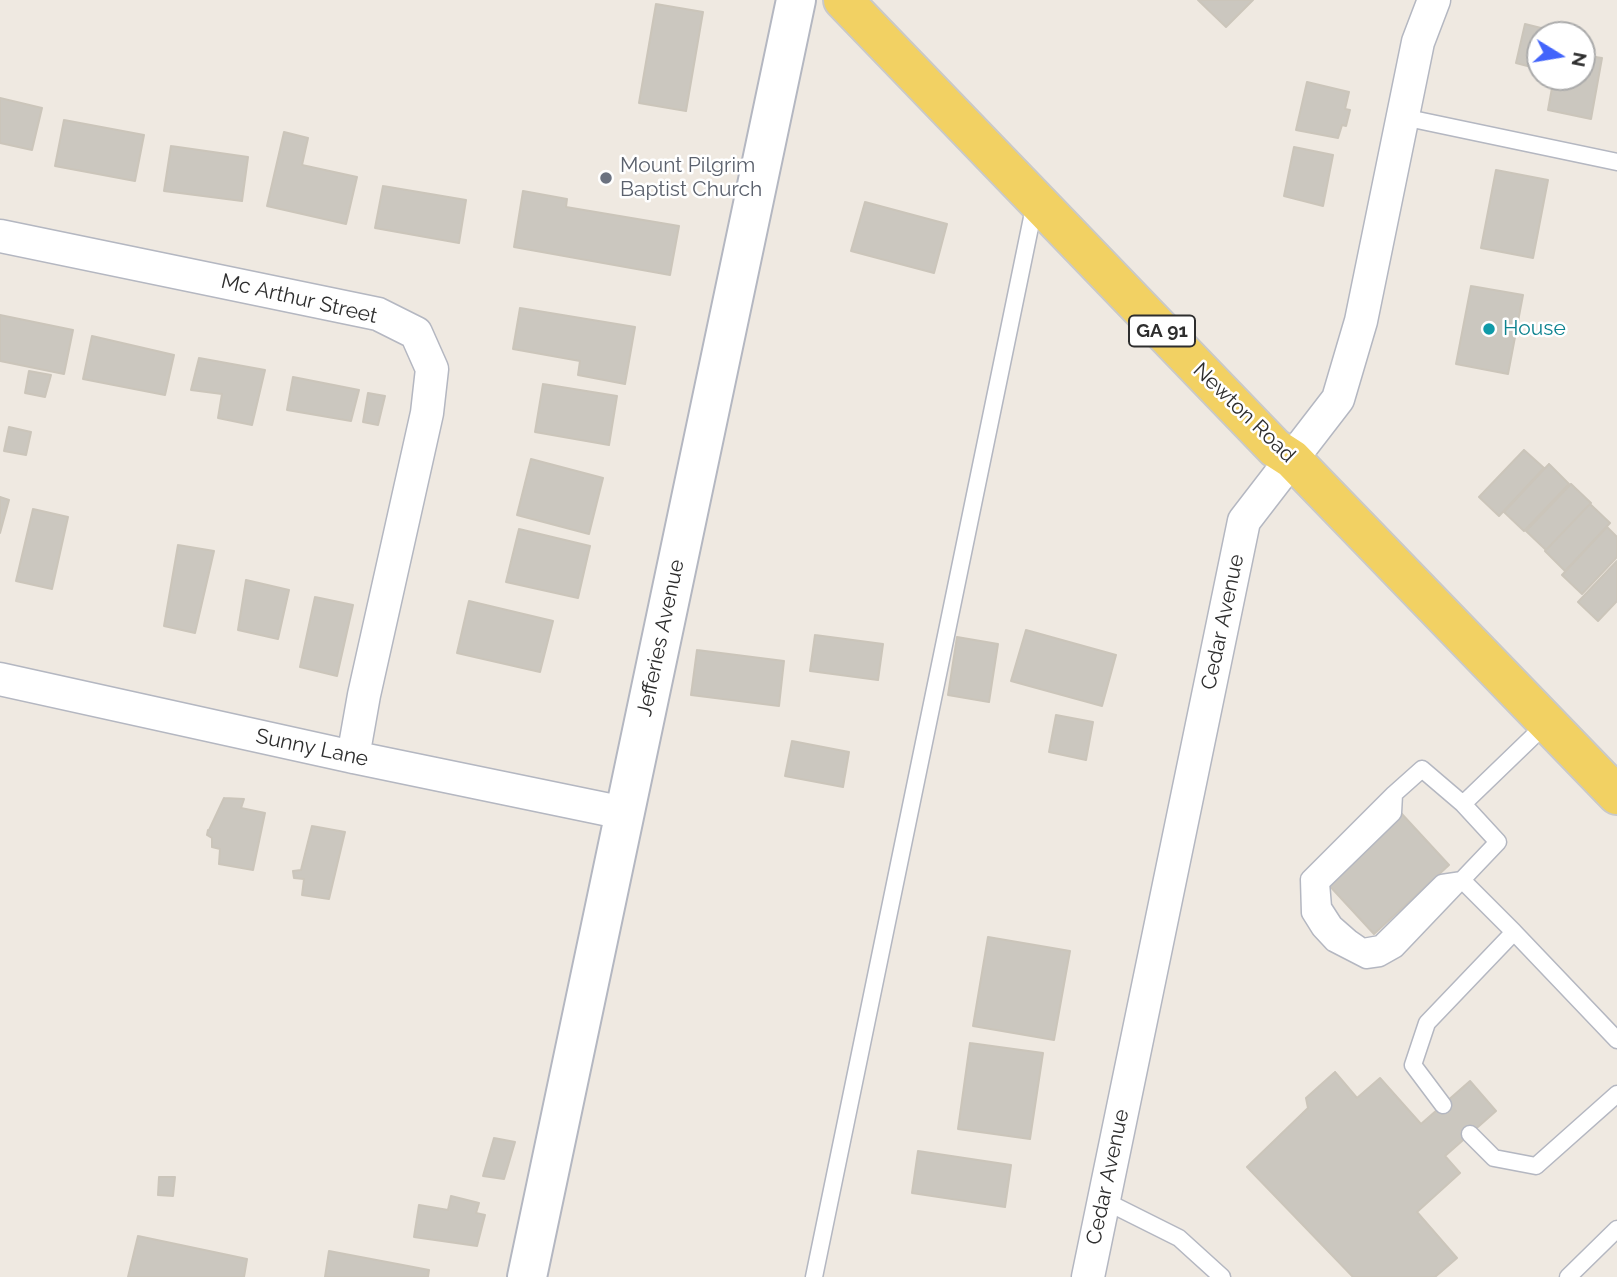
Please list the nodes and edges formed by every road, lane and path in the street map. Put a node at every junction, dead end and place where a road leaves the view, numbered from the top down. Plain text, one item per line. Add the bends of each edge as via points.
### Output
1 (796, 0) edge
2 (843, 0) edge
3 (1434, 0) edge
4 (1403, 117) junction
5 (1617, 162) edge
6 (1035, 200) junction
7 (0, 236) edge
8 (1292, 458) junction
9 (0, 679) edge
10 (1548, 722) junction
11 (353, 757) junction
12 (1617, 795) edge
13 (1463, 804) junction
14 (624, 813) junction
15 (1462, 880) junction
16 (1514, 932) junction
17 (1617, 1040) edge
18 (1617, 1094) edge
19 (1443, 1105) dead end
20 (1470, 1134) dead end
21 (1103, 1200) junction
22 (1617, 1229) edge
23 (527, 1277) edge
24 (814, 1277) edge
25 (1088, 1277) edge
26 (1222, 1277) edge
27 (1568, 1277) edge

1 - 14 street, Jefferies Avenue
2 - 6 main road, Newton Road / GA 91
3 - 4 street, Cedar Avenue via 1418,42
4 - 5 lane
4 - 8 street, Cedar Avenue via 1361,321 1338,399
6 - 8 main road, Newton Road / GA 91 via 1275,448
6 - 24 lane
7 - 11 street, Mc Arthur Street via 378,314 416,333 432,369 427,413
8 - 10 main road, Newton Road / GA 91
8 - 21 street, Cedar Avenue via 1244,521
9 - 11 street, Sunny Lane
10 - 12 main road, Newton Road / GA 91
10 - 13 lane
11 - 14 street, Sunny Lane
13 - 15 lane via 1498,842
13 - 15 lane via 1422,769 1309,879 1310,913 1333,943 1366,960 1380,958 1396,949
14 - 23 street, Jefferies Avenue
15 - 16 lane
16 - 17 lane
16 - 19 lane via 1427,1023 1413,1065
18 - 20 lane via 1536,1166 1494,1158
21 - 25 street, Cedar Avenue
21 - 26 lane via 1179,1238
22 - 27 lane

